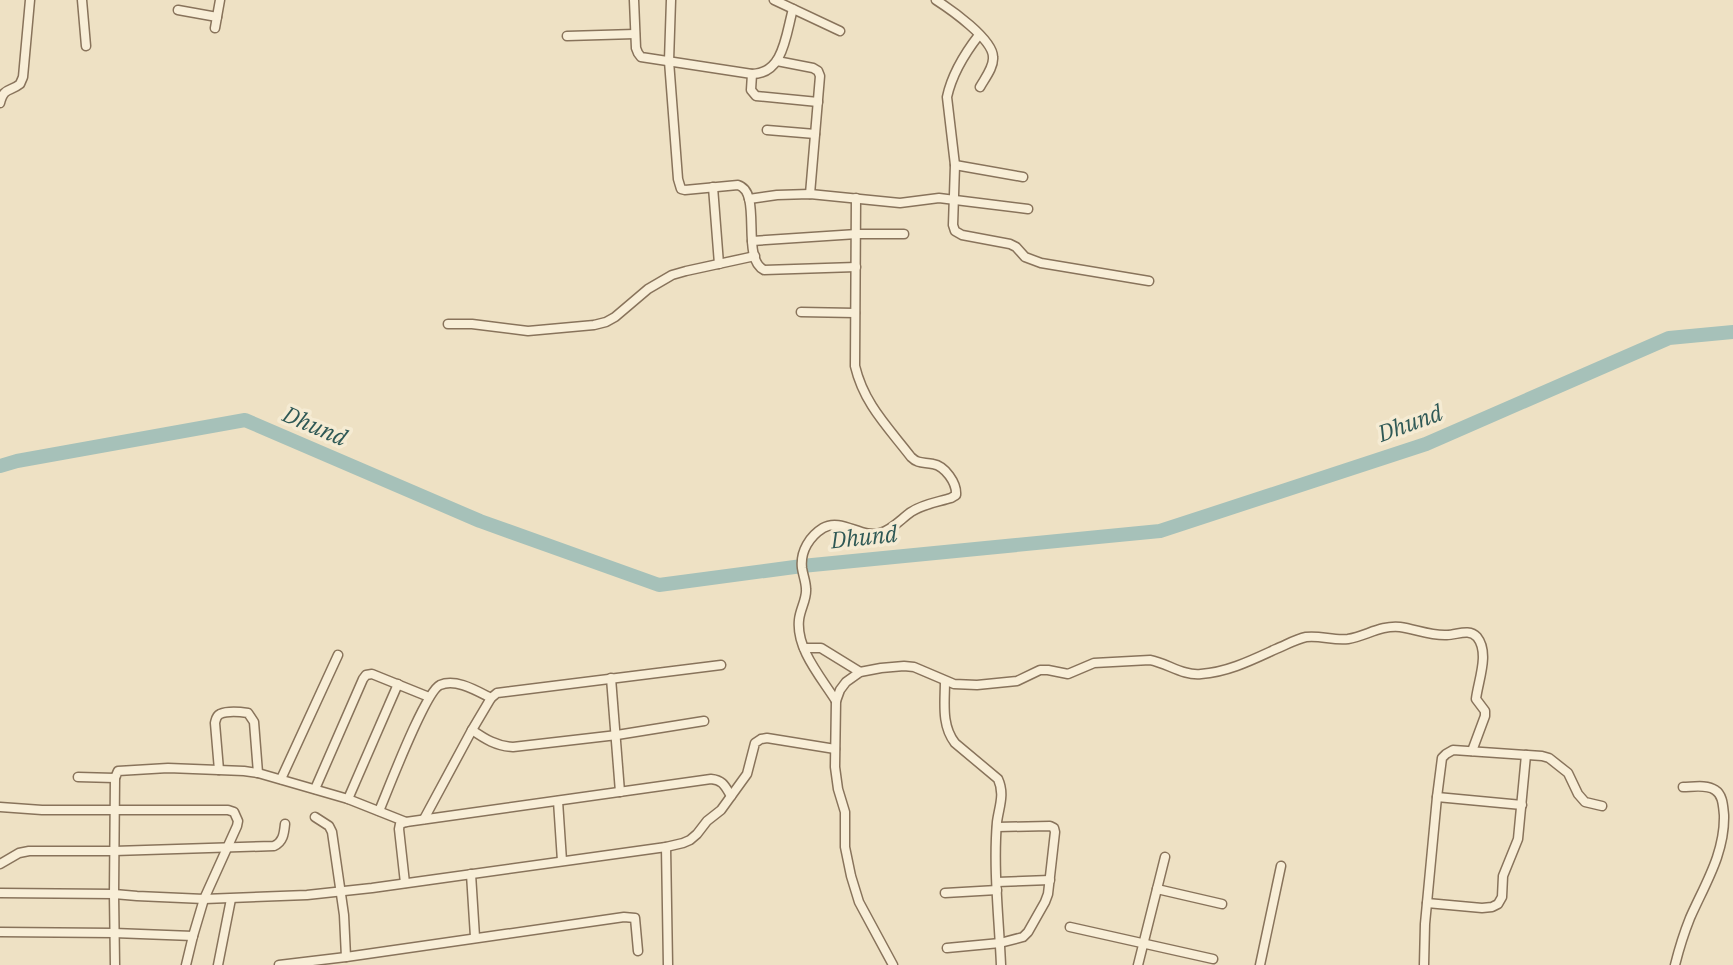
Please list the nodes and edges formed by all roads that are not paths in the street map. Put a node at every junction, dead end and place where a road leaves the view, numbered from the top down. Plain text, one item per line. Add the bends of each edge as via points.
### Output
1 (30, 0) edge
2 (82, 0) edge
3 (220, 0) edge
4 (634, 0) edge
5 (671, 0) edge
6 (774, 0) edge
7 (936, 0) edge
8 (793, 9) junction
9 (178, 10) dead end
10 (217, 18) junction
11 (215, 28) dead end
12 (840, 31) dead end
13 (635, 34) junction
14 (979, 35) junction
15 (567, 36) dead end
16 (86, 46) dead end
17 (669, 61) junction
18 (778, 61) junction
19 (752, 74) junction
20 (980, 87) dead end
21 (4, 89) edge
22 (818, 102) junction
23 (0, 103) edge
24 (767, 130) dead end
25 (815, 134) junction
26 (955, 165) junction
27 (1023, 177) dead end
28 (713, 187) junction
29 (810, 194) junction
30 (856, 198) junction
31 (749, 199) junction
32 (954, 199) junction
33 (1028, 209) dead end
34 (857, 233) junction
35 (904, 234) dead end
36 (752, 241) junction
37 (755, 256) junction
38 (719, 264) junction
39 (856, 267) junction
40 (1149, 281) dead end
41 (801, 312) dead end
42 (855, 313) junction
43 (448, 324) dead end
44 (804, 648) junction
45 (338, 655) dead end
46 (721, 664) dead end
47 (860, 672) junction
48 (611, 678) junction
49 (945, 681) junction
50 (398, 684) junction
51 (429, 697) junction
52 (491, 698) junction
53 (836, 701) junction
54 (704, 722) dead end
55 (472, 730) junction
56 (617, 735) junction
57 (835, 749) junction
58 (1472, 751) junction
59 (1526, 755) junction
60 (219, 770) junction
61 (257, 773) junction
62 (78, 777) dead end
63 (115, 778) junction
64 (281, 779) junction
65 (1683, 787) dead end
66 (315, 789) junction
67 (620, 792) junction
68 (731, 796) junction
69 (1437, 797) junction
70 (348, 799) junction
71 (558, 801) junction
72 (1522, 806) junction
73 (1602, 806) dead end
74 (0, 807) edge
75 (115, 810) junction
76 (379, 811) junction
77 (315, 817) dead end
78 (424, 819) junction
79 (406, 822) junction
80 (285, 824) dead end
81 (997, 827) junction
82 (666, 847) junction
83 (228, 848) junction
84 (114, 851) junction
85 (1165, 857) dead end
86 (562, 861) junction
87 (0, 864) edge
88 (1281, 866) dead end
89 (471, 874) junction
90 (1050, 880) junction
91 (405, 883) junction
92 (997, 886) junction
93 (1157, 889) junction
94 (340, 892) junction
95 (0, 893) edge
96 (945, 893) dead end
97 (114, 894) junction
98 (204, 899) junction
99 (231, 899) junction
100 (1427, 903) junction
101 (1222, 904) dead end
102 (1070, 927) dead end
103 (0, 932) edge
104 (114, 933) junction
105 (193, 936) junction
106 (475, 937) junction
107 (1000, 943) junction
108 (1143, 945) junction
109 (947, 948) dead end
110 (638, 951) dead end
111 (346, 957) junction
112 (1213, 959) dead end
113 (316, 963) edge
114 (115, 965) edge
115 (186, 965) edge
116 (218, 965) edge
117 (279, 965) edge
118 (668, 965) edge
119 (893, 965) edge
120 (1001, 965) edge
121 (1138, 965) edge
122 (1260, 965) edge
123 (1424, 965) edge
124 (1675, 965) edge

1 - 21 street via 23,77 20,84
2 - 16 street
3 - 10 street
4 - 13 street
5 - 17 street
6 - 8 street
7 - 14 street
8 - 12 street
8 - 18 street
9 - 10 street
10 - 11 street
13 - 15 street
13 - 17 street via 641,57
14 - 20 street via 993,57
14 - 26 street via 960,63 947,97
17 - 19 street
17 - 28 street via 679,185 685,190
18 - 19 street via 760,74
18 - 22 street via 818,71
19 - 22 street via 755,96
21 - 23 street
22 - 25 street
24 - 25 street
25 - 29 street
26 - 27 street
26 - 32 street
28 - 31 street via 743,186
28 - 38 street
29 - 30 street
29 - 31 street
30 - 32 street via 900,203
30 - 34 street
31 - 36 street
32 - 33 street
32 - 40 street via 953,225 962,235 1010,244 1041,263
34 - 35 street
34 - 36 street
34 - 39 street
36 - 37 street
37 - 38 street
37 - 39 street via 764,270
38 - 43 street via 664,279 606,322 528,331
39 - 42 street
41 - 42 street
42 - 44 street via 855,366 862,390 911,457 941,468 953,481 956,495 918,508 881,533 831,525 810,540 802,558 806,594 799,617
44 - 47 street via 821,648
44 - 53 street
45 - 64 street
46 - 48 street
47 - 49 street via 915,667
47 - 53 street via 839,690
48 - 52 street via 503,691
48 - 56 street
49 - 58 street via 966,685 1017,681 1040,670 1068,674 1094,663 1150,660 1203,674 1233,667 1306,637 1351,638 1390,627 1447,635 1465,632 1476,636 1483,656 1476,699 1485,716
49 - 81 street via 945,721 950,736 1001,786
50 - 51 street
50 - 66 street via 366,675
50 - 70 street
51 - 52 street via 441,684 450,683
51 - 76 street
52 - 55 street
53 - 57 street
54 - 56 street
55 - 56 street via 492,743 513,747
55 - 78 street
56 - 67 street
57 - 68 street via 761,740 752,749 747,774
57 - 119 street via 854,890
58 - 59 street
58 - 69 street via 1446,754
59 - 72 street
59 - 73 street via 1549,758 1568,773 1581,799
60 - 61 street
60 - 61 street via 217,717 248,713 254,722
60 - 63 street via 123,769
61 - 64 street
62 - 63 street
63 - 75 street
64 - 66 street
65 - 124 street via 1718,792 1724,826 1720,851 1689,919
66 - 70 street
67 - 68 street via 718,779
67 - 71 street
68 - 82 street via 690,840
69 - 72 street
69 - 100 street
70 - 76 street
71 - 78 street
71 - 86 street
72 - 100 street via 1518,839 1503,876 1499,904 1482,908
74 - 75 street
75 - 83 street via 234,812 237,827
75 - 84 street
76 - 79 street
77 - 94 street via 332,832
78 - 79 street
79 - 91 street via 398,829
80 - 83 street via 283,838 274,846
81 - 90 street via 1054,828
81 - 92 street
82 - 86 street
82 - 118 street
83 - 84 street
83 - 98 street
84 - 87 street via 29,851
84 - 97 street
85 - 93 street
86 - 89 street
88 - 122 street
89 - 91 street
89 - 106 street
90 - 92 street
90 - 107 street via 1045,902 1028,932
91 - 94 street
92 - 96 street
92 - 107 street
93 - 101 street
93 - 108 street
94 - 99 street
94 - 111 street
95 - 97 street
97 - 98 street
97 - 104 street
98 - 99 street
98 - 105 street
99 - 116 street
100 - 123 street
102 - 108 street
103 - 104 street
104 - 105 street
104 - 114 street
105 - 115 street
106 - 110 street via 631,917 635,918
106 - 111 street
107 - 109 street
107 - 120 street
108 - 112 street
108 - 121 street
111 - 113 street
113 - 117 street

